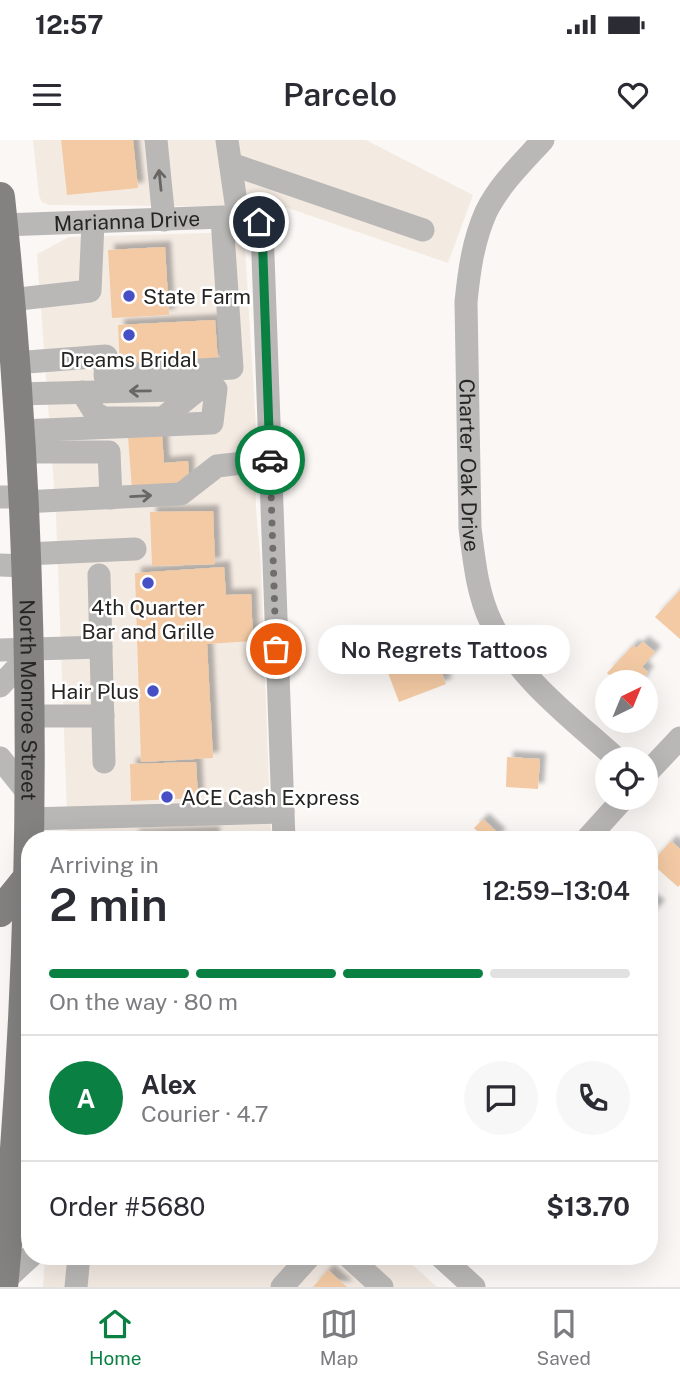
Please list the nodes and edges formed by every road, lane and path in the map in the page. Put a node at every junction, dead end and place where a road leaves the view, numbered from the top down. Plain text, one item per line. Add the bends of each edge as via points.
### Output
1 (156, 140) edge
2 (227, 140) edge
3 (543, 140) edge
4 (230, 164) junction
5 (1, 211) edge
6 (230, 217) junction
7 (164, 220) junction
8 (93, 223) junction
9 (423, 230) dead end
10 (4, 269) edge
11 (7, 311) edge
12 (12, 377) edge
13 (78, 393) junction
14 (82, 429) junction
15 (20, 441) junction
16 (270, 460) junction
17 (111, 498) junction
18 (16, 499) edge
19 (135, 549) dead end
20 (17, 562) edge
21 (99, 575) dead end
22 (101, 647) junction
23 (19, 652) edge
24 (0, 686) edge
25 (29, 716) junction
26 (103, 716) junction
27 (680, 738) edge
28 (604, 747) edge
29 (0, 758) edge
30 (658, 761) edge
31 (104, 762) dead end
32 (28, 806) junction
33 (613, 810) edge
34 (283, 812) junction
35 (96, 829) edge
36 (28, 831) edge
37 (284, 831) edge
38 (594, 831) edge
39 (21, 890) edge
40 (0, 912) edge
41 (21, 949) edge
42 (18, 977) edge
43 (0, 1052) edge
44 (17, 1093) edge
45 (14, 1177) edge
46 (78, 1265) edge
47 (302, 1265) edge
48 (358, 1265) edge
49 (450, 1265) edge
50 (9, 1270) edge
51 (76, 1287) edge
52 (282, 1287) edge
53 (382, 1287) edge
54 (474, 1287) edge

7 -> 1 street
2 - 4 street
3 - 28 street, Charter Oak Drive via 486,211 470,268 466,302 473,557 490,621 505,648 527,677
4 - 6 street
4 - 9 street
5 - 8 street, Marianna Drive
5 - 10 main road, North Monroe Street
6 - 7 street, Marianna Drive
6 - 12 street via 232,368 105,376 106,356
6 - 16 street via 251,216 262,228
7 - 8 street, Marianna Drive
8 - 11 street via 90,291
10 - 11 main road, North Monroe Street
11 - 12 main road, North Monroe Street
12 - 13 street
12 - 15 main road, North Monroe Street
13 - 14 street via 70,409
13 - 14 street via 104,418 163,418 199,389 216,389 212,423
14 - 15 street
15 - 17 street via 109,452
15 - 18 main road, North Monroe Street
17 -> 16 street via 181,494 217,466
16 - 34 street
17 - 18 street
18 - 20 main road, North Monroe Street
19 - 20 street
20 - 23 main road, North Monroe Street
21 - 22 street
22 - 23 street
22 - 26 street
23 - 24 street
23 - 25 main road, North Monroe Street
25 - 26 street
25 - 32 main road, North Monroe Street
26 - 31 street
27 - 30 street
29 - 32 street
32 - 35 street
32 - 36 main road, North Monroe Street
33 - 38 street
34 - 35 street
34 - 37 street
39 - 40 main road
41 - 42 main road, North Monroe Street
42 - 44 main road, North Monroe Street
43 - 44 main road
44 - 45 main road, North Monroe Street
45 - 50 main road, North Monroe Street
46 - 51 street
47 - 52 street
48 - 53 street
49 - 54 street

